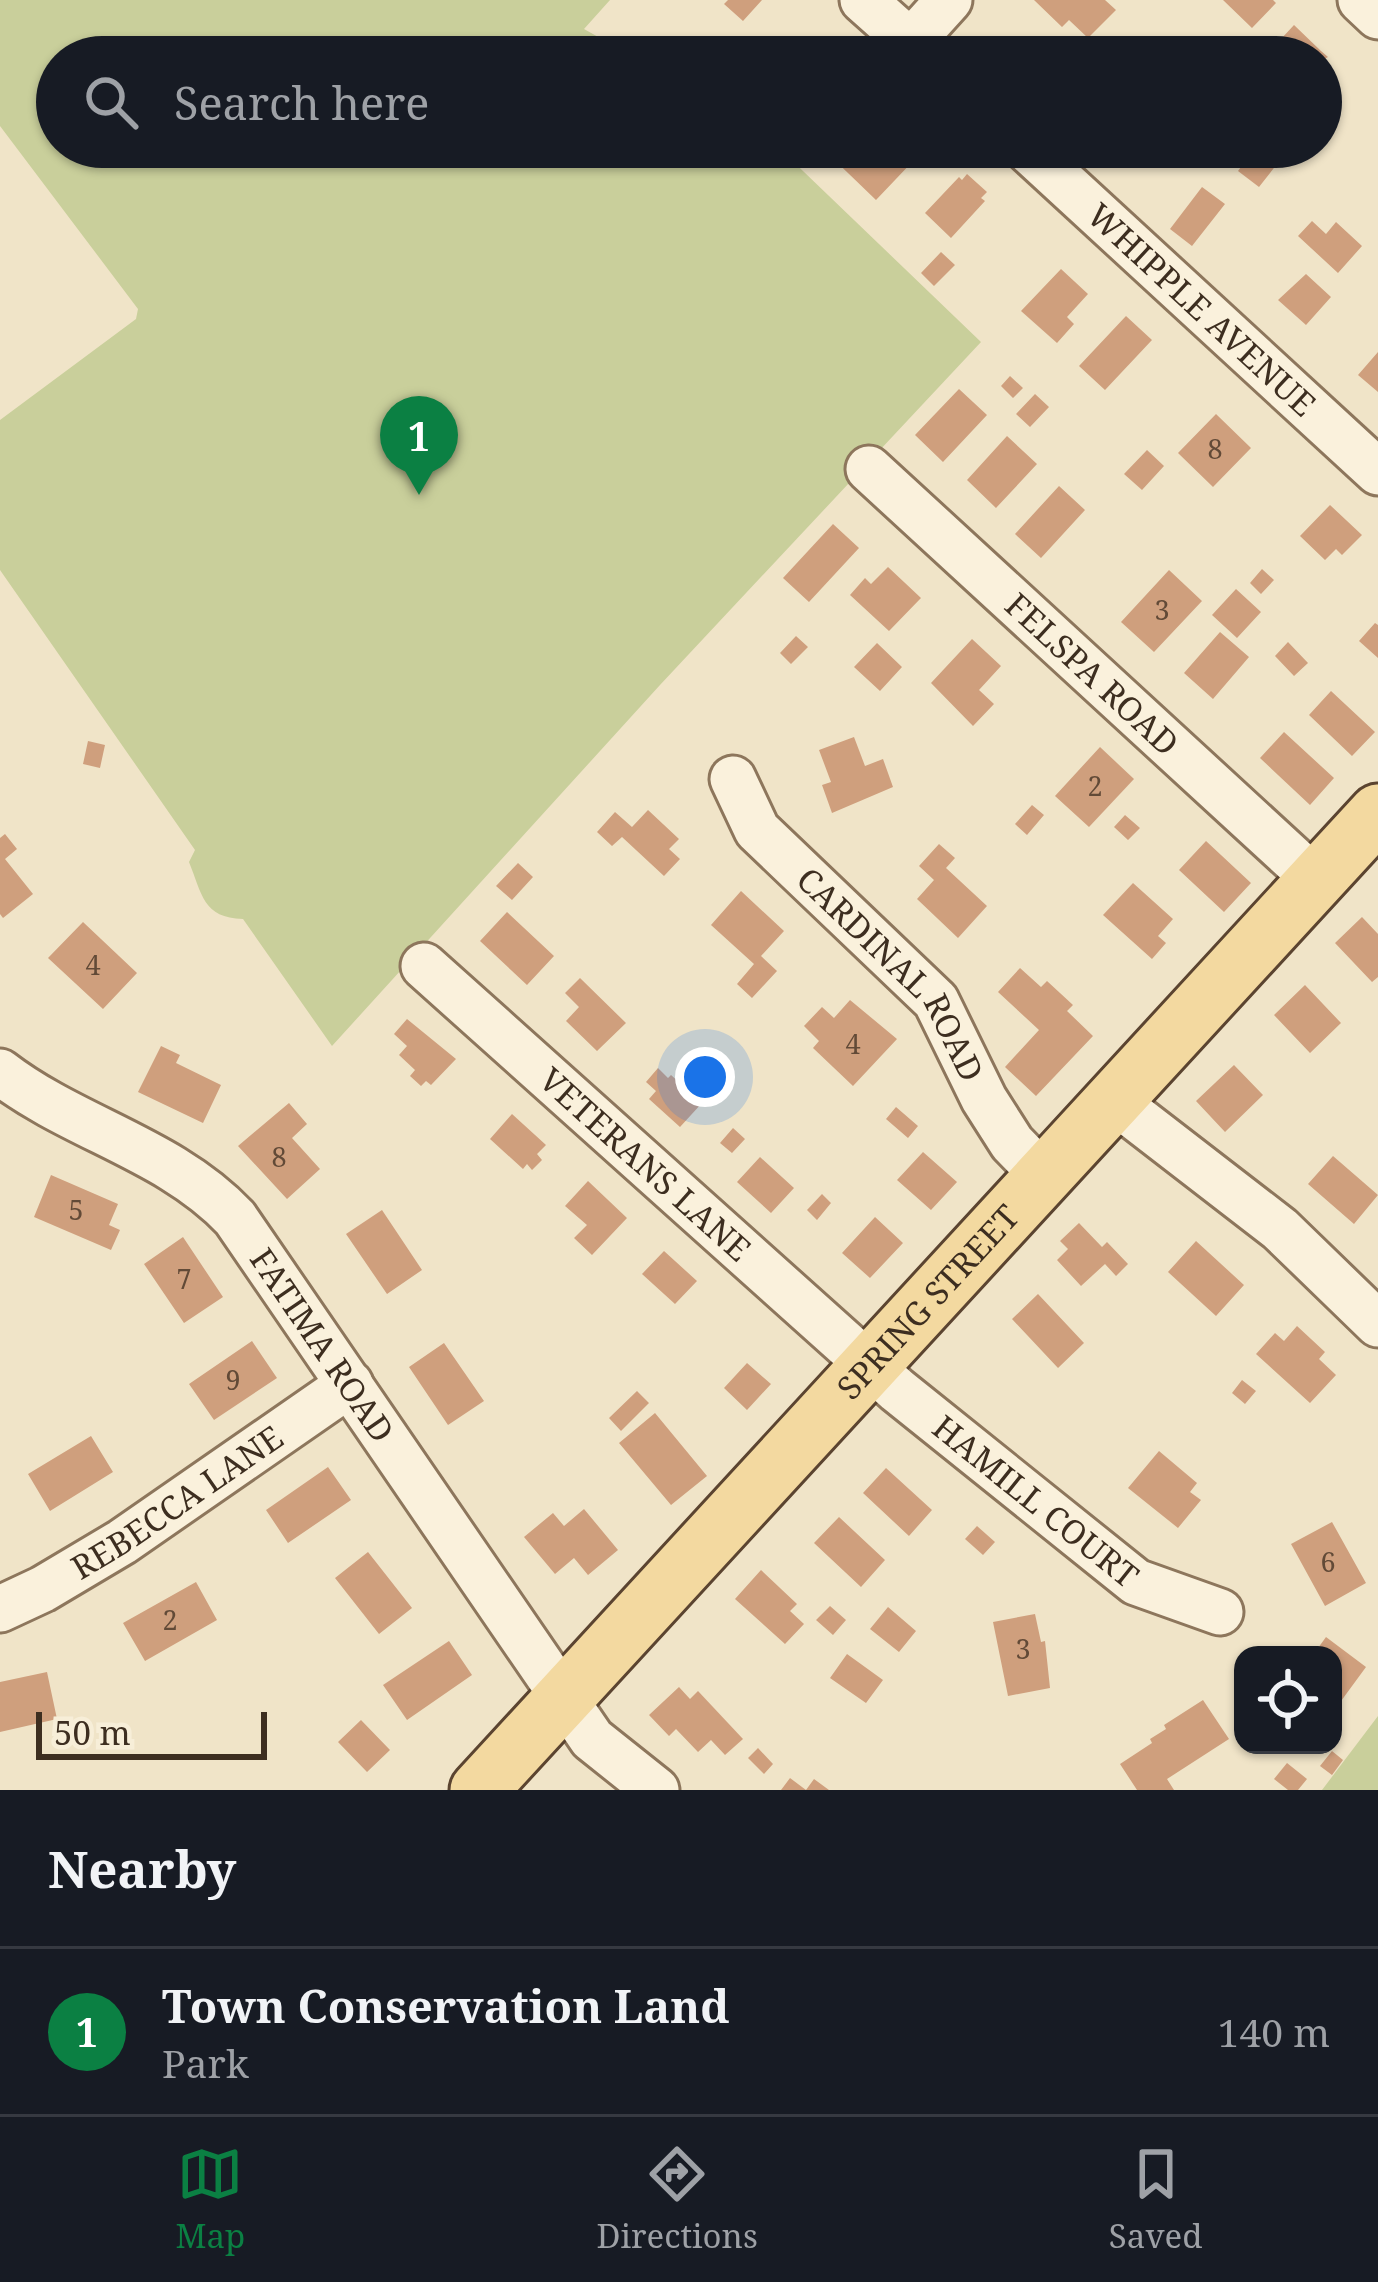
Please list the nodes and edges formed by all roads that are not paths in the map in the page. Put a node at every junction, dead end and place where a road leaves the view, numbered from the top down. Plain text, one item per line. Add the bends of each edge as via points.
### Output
1 (863, 0) edge
2 (950, 0) edge
3 (1361, 0) edge
4 (1378, 16) edge
5 (903, 36) edge
6 (928, 36) edge
7 (1048, 168) edge
8 (869, 469) dead end
9 (1378, 472) edge
10 (733, 778) dead end
11 (1378, 813) edge
12 (1316, 880) junction
13 (424, 966) dead end
14 (0, 1072) edge
15 (1113, 1100) junction
16 (1043, 1175) junction
17 (1378, 1324) edge
18 (867, 1366) junction
19 (350, 1384) junction
20 (0, 1609) edge
21 (1220, 1612) dead end
22 (565, 1700) junction
23 (479, 1790) edge
24 (656, 1790) edge

1 - 5 street
2 - 6 street
3 - 4 street
7 - 9 street, WHIPPLE AVENUE
8 - 12 street, FELSPA ROAD
10 - 16 street, CARDINAL ROAD via 757,830 936,1001 984,1099
11 - 12 main road, SPRING STREET
12 - 15 main road, SPRING STREET
13 - 18 street, VETERANS LANE
14 - 19 street, FATIMA ROAD via 218,1201
15 - 16 main road, SPRING STREET
15 - 17 street via 1280,1229
16 - 18 main road, SPRING STREET
18 - 21 street, HAMILL COURT via 1136,1582
18 - 22 main road, SPRING STREET
19 - 20 street, REBECCA LANE via 122,1542
19 - 22 street, FATIMA ROAD
22 - 23 main road, SPRING STREET
22 - 24 street, FATIMA ROAD via 599,1747

